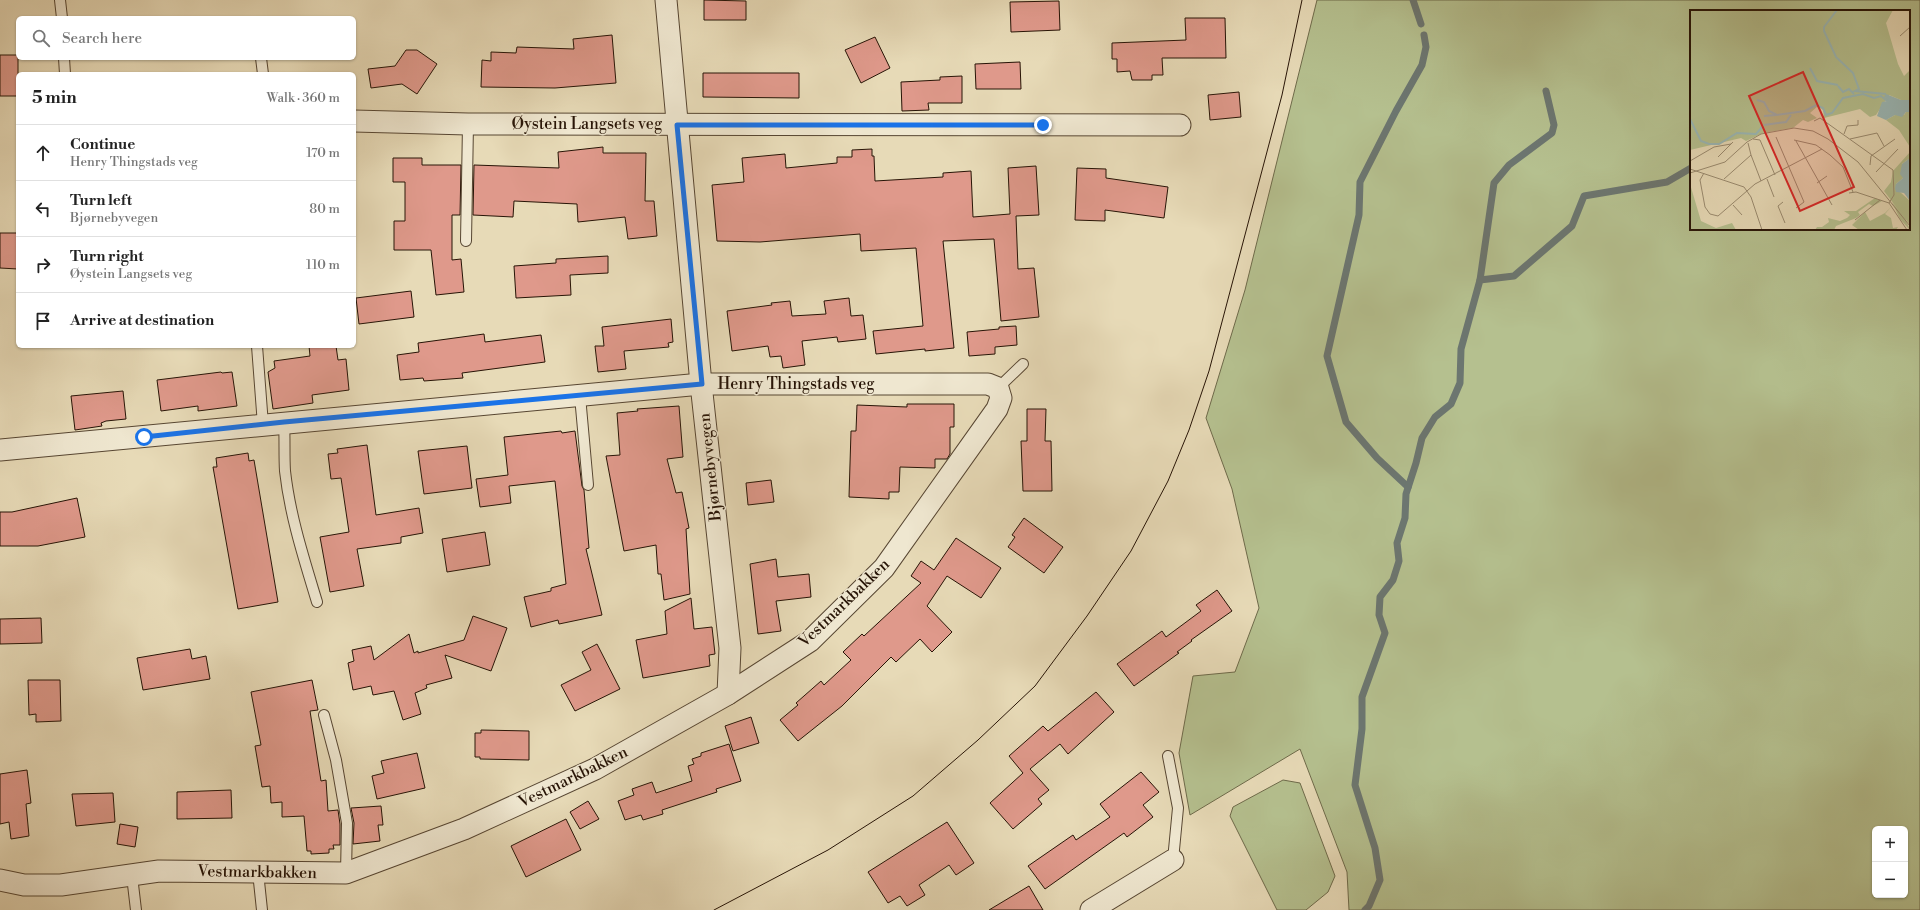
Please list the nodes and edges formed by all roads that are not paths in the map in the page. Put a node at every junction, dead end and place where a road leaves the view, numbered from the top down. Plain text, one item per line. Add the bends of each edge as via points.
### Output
1 (60, 0) edge
2 (666, 0) edge
3 (62, 16) edge
4 (64, 60) edge
5 (261, 60) edge
6 (65, 72) edge
7 (263, 72) edge
8 (356, 121) edge
9 (468, 124) junction
10 (677, 125) junction
11 (1180, 125) dead end
12 (466, 241) dead end
13 (257, 348) edge
14 (1023, 364) dead end
15 (702, 384) junction
16 (998, 388) junction
17 (580, 396) junction
18 (284, 422) junction
19 (264, 425) junction
20 (0, 450) edge
21 (588, 485) dead end
22 (317, 602) dead end
23 (728, 694) junction
24 (324, 716) dead end
25 (1168, 756) dead end
26 (1173, 860) joint
27 (258, 872) junction
28 (346, 873) junction
29 (132, 876) junction
30 (0, 880) edge
31 (136, 910) edge
32 (262, 910) edge
33 (1091, 910) edge

1 - 3 lane
2 - 10 street, Bjørnebyvegen
4 - 6 lane
5 - 7 lane
8 - 9 street, Øystein Langsets veg
9 - 10 street, Øystein Langsets veg
9 - 12 lane
10 - 11 street, Øystein Langsets veg
10 - 15 street, Bjørnebyvegen
13 - 19 lane
14 - 16 lane
15 - 16 street, Henry Thingstads veg via 988,384
15 - 17 street, Henry Thingstads veg
15 - 23 street, Bjørnebyvegen via 730,648
16 - 23 street, Vestmarkbakken via 1001,398 997,409 884,568 810,641
17 - 18 street, Henry Thingstads veg
17 - 21 lane
18 - 19 street, Henry Thingstads veg
18 - 22 lane via 285,471 292,514
19 - 20 street, Henry Thingstads veg
23 - 28 street, Vestmarkbakken via 595,769 464,829
24 - 28 lane via 336,760 347,823
25 - 26 lane via 1178,808
26 - 33 street
27 - 28 street, Vestmarkbakken
27 - 29 street, Vestmarkbakken via 159,871
27 - 32 lane
29 - 30 street, Vestmarkbakken via 61,885 24,885
29 - 31 lane

